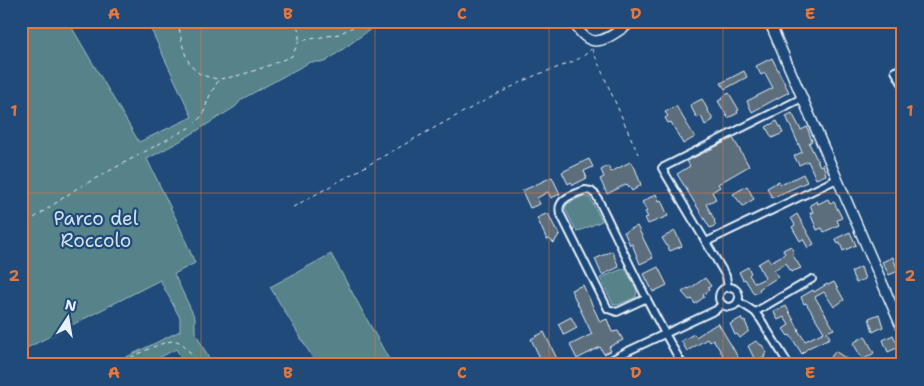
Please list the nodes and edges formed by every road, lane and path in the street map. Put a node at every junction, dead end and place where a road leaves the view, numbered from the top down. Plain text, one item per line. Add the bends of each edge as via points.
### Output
1 (178, 21) edge
2 (293, 21) edge
3 (364, 21) edge
4 (573, 21) edge
5 (634, 21) edge
6 (769, 21) edge
7 (299, 41) junction
8 (903, 68) edge
9 (219, 79) junction
10 (903, 85) edge
11 (802, 98) junction
12 (638, 154) dead end
13 (837, 179) junction
14 (293, 207) dead end
15 (21, 227) edge
16 (706, 242) junction
17 (812, 279) dead end
18 (728, 288) junction
19 (647, 298) junction
20 (738, 301) junction
21 (722, 304) junction
22 (755, 312) junction
23 (903, 331) edge
24 (664, 334) junction
25 (117, 365) edge
26 (197, 365) edge
27 (602, 365) edge
28 (683, 365) edge
29 (790, 365) edge

1 - 9 path via 186,54 195,70 206,77
2 - 7 path via 299,30
3 - 7 path via 339,34
4 - 5 street via 581,35 594,42
6 - 11 street
7 - 9 path via 292,56 234,77
8 - 10 street via 895,71
9 - 15 path via 203,115 192,126 76,189
11 - 13 street
11 - 16 street via 662,168
12 - 14 path via 592,49 446,121
13 - 16 street
13 - 23 street
16 - 18 street via 726,276
17 - 22 street
18 - 20 street via 738,293
18 - 21 street via 721,292
19 - 19 street via 594,193 585,190 562,201 560,213 608,309 617,312
19 - 24 street
20 - 21 street via 731,307
20 - 22 street
21 - 24 street via 716,310
22 - 29 street
24 - 27 street
24 - 28 street
25 - 26 path via 163,343 176,341 184,345

